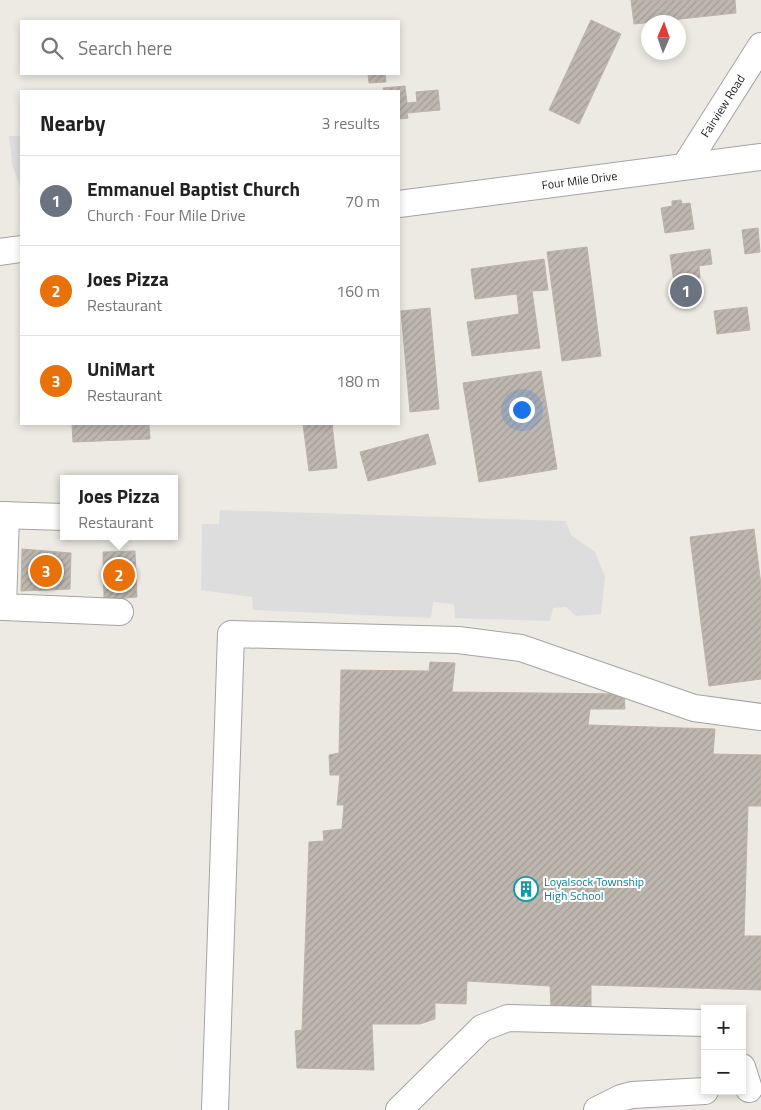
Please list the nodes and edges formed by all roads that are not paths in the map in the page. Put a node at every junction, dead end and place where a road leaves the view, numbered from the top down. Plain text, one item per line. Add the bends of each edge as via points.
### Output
1 (761, 46) edge
2 (761, 157) edge
3 (685, 166) junction
4 (400, 204) edge
5 (20, 249) edge
6 (0, 252) edge
7 (3, 515) edge
8 (60, 517) edge
9 (1, 607) edge
10 (120, 612) dead end
11 (761, 717) edge
12 (701, 1023) edge
13 (701, 1091) edge
14 (601, 1109) edge
15 (215, 1110) edge
16 (399, 1110) edge

1 - 3 street, Fairview Road
2 - 3 street, Four Mile Drive
3 - 4 street, Four Mile Drive
5 - 6 street
7 - 8 street
7 - 9 street
9 - 10 street
11 - 15 street via 694,708 520,648 458,640 231,634
12 - 16 street via 508,1018 482,1028
13 - 14 street via 632,1095

